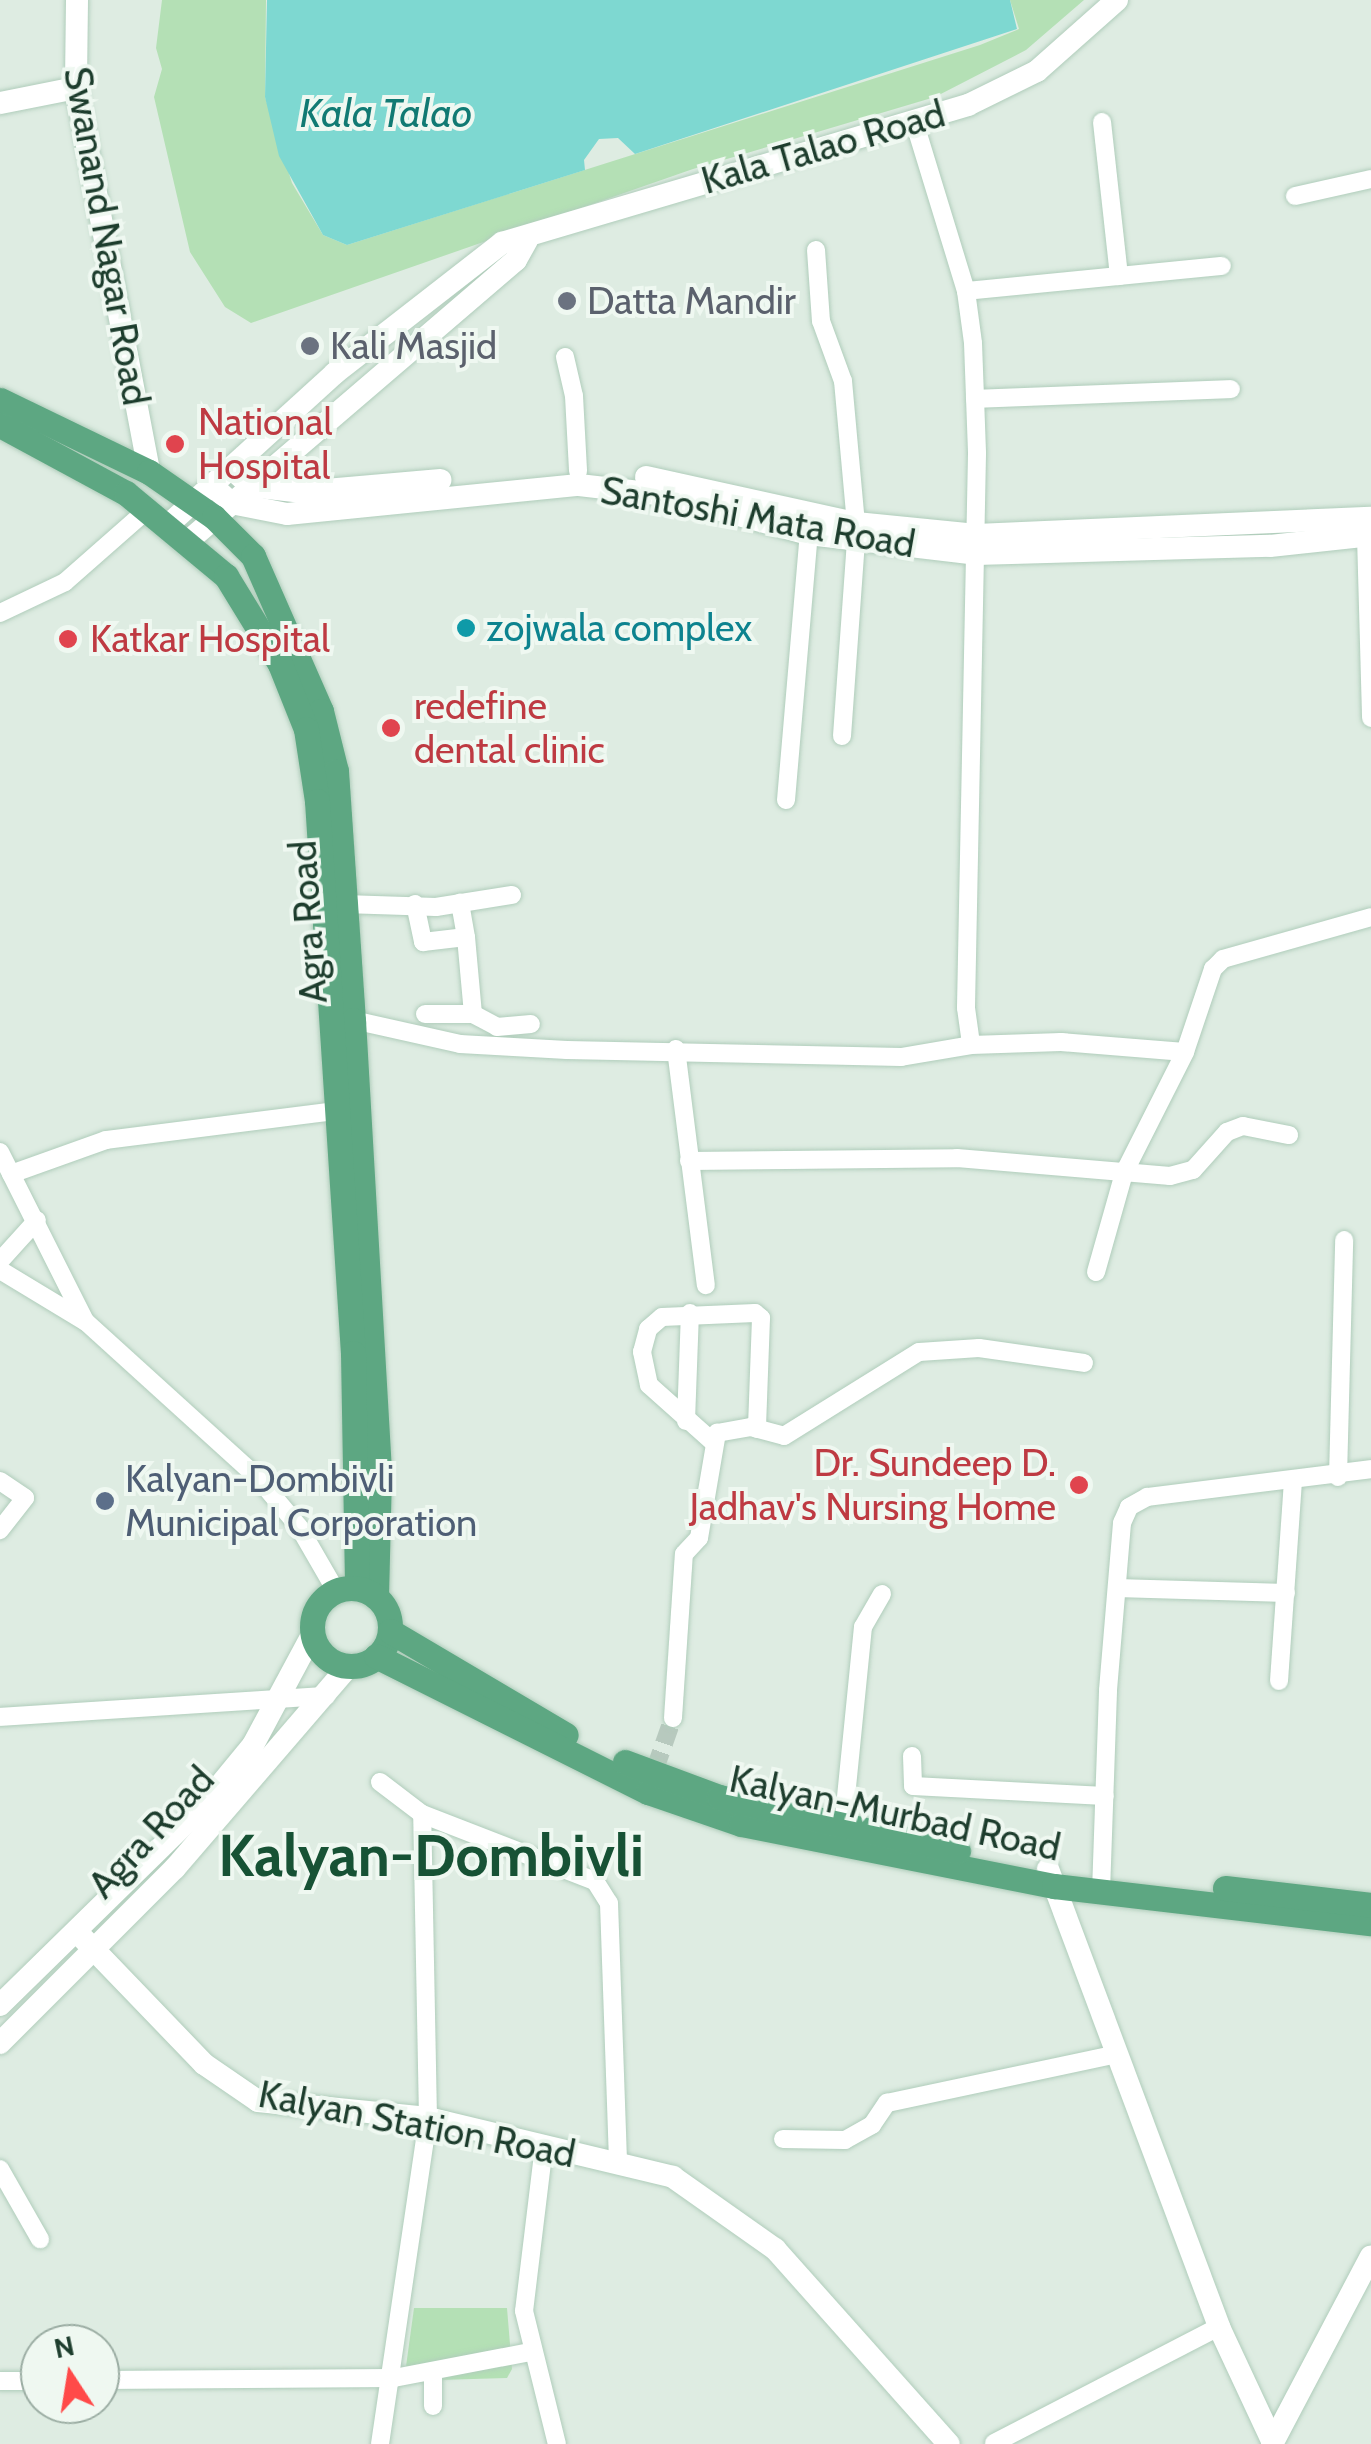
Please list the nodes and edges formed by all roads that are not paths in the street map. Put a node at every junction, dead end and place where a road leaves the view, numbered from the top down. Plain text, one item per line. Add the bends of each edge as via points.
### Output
1 (77, 0) edge
2 (1117, 0) edge
3 (1097, 8) edge
4 (76, 88) junction
5 (0, 103) edge
6 (914, 121) junction
7 (1102, 122) dead end
8 (1371, 179) edge
9 (1295, 196) dead end
10 (527, 240) junction
11 (816, 250) dead end
12 (1222, 266) dead end
13 (1119, 276) junction
14 (966, 291) junction
15 (565, 357) dead end
16 (336, 372) junction
17 (1231, 388) dead end
18 (354, 392) junction
19 (975, 399) junction
20 (0, 400) edge
21 (0, 425) edge
22 (232, 469) junction
23 (578, 470) junction
24 (148, 472) junction
25 (251, 486) junction
26 (213, 502) junction
27 (167, 526) junction
28 (1369, 530) edge
29 (856, 532) junction
30 (809, 534) junction
31 (976, 544) junction
32 (0, 614) edge
33 (1371, 718) edge
34 (842, 736) dead end
35 (786, 800) dead end
36 (512, 895) dead end
37 (460, 903) junction
38 (344, 904) junction
39 (416, 904) junction
40 (1371, 917) edge
41 (466, 936) junction
42 (425, 1014) dead end
43 (473, 1014) junction
44 (353, 1020) junction
45 (531, 1024) dead end
46 (972, 1045) junction
47 (676, 1050) junction
48 (1185, 1052) junction
49 (337, 1111) junction
50 (1289, 1135) dead end
51 (0, 1152) edge
52 (689, 1161) junction
53 (11, 1174) junction
54 (1124, 1174) junction
55 (36, 1220) junction
56 (1344, 1240) dead end
57 (0, 1261) edge
58 (0, 1270) edge
59 (1096, 1272) dead end
60 (706, 1286) dead end
61 (690, 1313) junction
62 (86, 1322) junction
63 (1084, 1363) dead end
64 (686, 1421) junction
65 (757, 1429) junction
66 (713, 1442) junction
67 (1371, 1469) edge
68 (1338, 1476) junction
69 (0, 1480) edge
70 (1293, 1480) junction
71 (0, 1530) edge
72 (1116, 1588) junction
73 (356, 1592) junction
74 (1286, 1593) junction
75 (882, 1594) dead end
76 (390, 1631) junction
77 (312, 1635) junction
78 (376, 1656) junction
79 (349, 1666) junction
80 (1279, 1682) dead end
81 (279, 1696) junction
82 (326, 1696) junction
83 (0, 1717) edge
84 (672, 1718) tunnel mouth
85 (262, 1750) junction
86 (912, 1756) dead end
87 (652, 1779) junction
88 (380, 1782) dead end
89 (1106, 1796) junction
90 (422, 1814) junction
91 (842, 1838) junction
92 (1051, 1877) junction
93 (1102, 1884) junction
94 (1367, 1913) edge
95 (84, 1941) junction
96 (0, 2004) edge
97 (0, 2042) edge
98 (1117, 2054) junction
99 (428, 2118) junction
100 (783, 2140) dead end
101 (544, 2146) junction
102 (618, 2164) junction
103 (0, 2168) edge
104 (40, 2238) dead end
105 (1371, 2256) edge
106 (1220, 2327) junction
107 (530, 2352) junction
108 (433, 2371) junction
109 (394, 2378) junction
110 (120, 2380) edge
111 (432, 2406) dead end
112 (994, 2443) edge
113 (380, 2444) edge
114 (557, 2444) edge
115 (949, 2444) edge
116 (1272, 2444) edge

1 - 4 street, Swanand Nagar Road
2 - 3 street, Kala Talao Road
3 - 6 street, Kala Talao Road via 1037,71
4 - 5 street
4 - 24 street, Swanand Nagar Road
6 - 10 street, Kala Talao Road via 619,206
6 - 14 street
7 - 13 street
8 - 9 street
10 - 16 street, Kala Talao Road via 502,243
10 - 18 street, Kala Talao Road via 516,260
11 - 29 street via 821,321 843,381
12 - 13 street
13 - 14 street
14 - 19 street
15 - 23 street
16 - 18 street
16 - 22 street, Kala Talao Road
17 - 19 street
18 - 25 street, Kala Talao Road
19 - 31 street
20 - 24 main road, Agra Road
21 - 27 main road, Agra Road
22 - 25 street
22 - 26 street, Kala Talao Road
23 - 25 street, Santoshi Mata Road via 304,492
23 - 29 street, Santoshi Mata Road via 673,481
24 - 26 main road, Agra Road
25 - 26 street, Kala Talao Road
26 - 27 street, Kala Talao Road
26 - 30 street, Santoshi Mata Road via 287,514 579,485 665,495
26 - 38 main road, Agra Road via 252,556 321,710 336,770
27 - 32 street
27 - 49 main road, Agra Road via 226,576 280,664 306,729 318,800
28 - 31 street, Santoshi Mata Road
28 - 33 street
29 - 30 street, Santoshi Mata Road
29 - 31 street, Santoshi Mata Road
29 - 34 street
30 - 35 street
31 - 46 street via 966,1008
36 - 37 street
37 - 39 street
37 - 41 street
38 - 39 street
38 - 44 main road, Agra Road
39 - 41 street via 423,942
40 - 48 street via 1223,959 1213,968
41 - 43 street
42 - 43 street
43 - 45 street via 496,1028
44 - 47 street via 460,1044
44 - 73 main road, Agra Road via 379,1490
46 - 47 street via 901,1057
46 - 48 street via 1062,1042
47 - 52 street
48 - 54 street
49 - 53 street via 106,1140
49 - 73 main road, Agra Road via 353,1353
50 - 54 street via 1243,1126 1227,1132 1193,1170
51 - 53 street
52 - 54 street via 958,1158
52 - 60 street
53 - 55 street
54 - 59 street
55 - 57 street
55 - 62 street
56 - 68 street
58 - 62 street
61 - 64 street
61 - 64 street via 662,1317 648,1329 642,1352 649,1386
61 - 65 street via 761,1318
62 - 73 street via 258,1478
63 - 65 street via 979,1348 919,1352 784,1436
64 - 66 street
65 - 66 street via 730,1426
66 - 84 street via 698,1538 684,1554
67 - 68 street
68 - 70 street
69 - 71 street via 26,1498
70 - 72 street via 1135,1501 1122,1522
70 - 74 street
72 - 74 street
72 - 89 street
73 - 76 main road
73 - 77 main road via 314,1614
74 - 80 street
75 - 91 street via 863,1627
76 - 78 main road
76 - 87 main road, Kalyan-Murbad Road via 544,1725
77 - 79 main road via 322,1654
77 - 81 street, Agra Road
78 - 79 main road
78 - 87 main road, Kalyan-Murbad Road
79 - 82 street, Agra Road
81 - 82 street
81 - 83 street
81 - 85 street, Agra Road
82 - 85 street, Agra Road
85 - 95 street, Agra Road
86 - 89 street via 913,1786
87 - 91 main road, Kalyan-Murbad Road
88 - 90 street
89 - 93 street
90 - 99 street
90 - 102 street via 596,1881 610,1903
91 - 92 main road, Kalyan-Murbad Road
92 - 93 main road, Kalyan-Murbad Road
92 - 98 street
93 - 94 main road, Kalyan-Murbad Road
95 - 96 street, Agra Road
95 - 97 street, Agra Road
95 - 99 street, Kalyan Station Road via 204,2064 258,2101
98 - 100 street via 887,2103 872,2125 845,2140
98 - 106 street
99 - 101 street, Kalyan Station Road
99 - 109 street
101 - 102 street, Kalyan Station Road
101 - 107 street via 524,2311
102 - 115 street, Kalyan Station Road via 673,2177 775,2249
103 - 104 street
105 - 116 street
106 - 112 street
106 - 116 street
107 - 108 street
107 - 114 street
108 - 109 street
108 - 111 street
109 - 110 street
109 - 113 street

